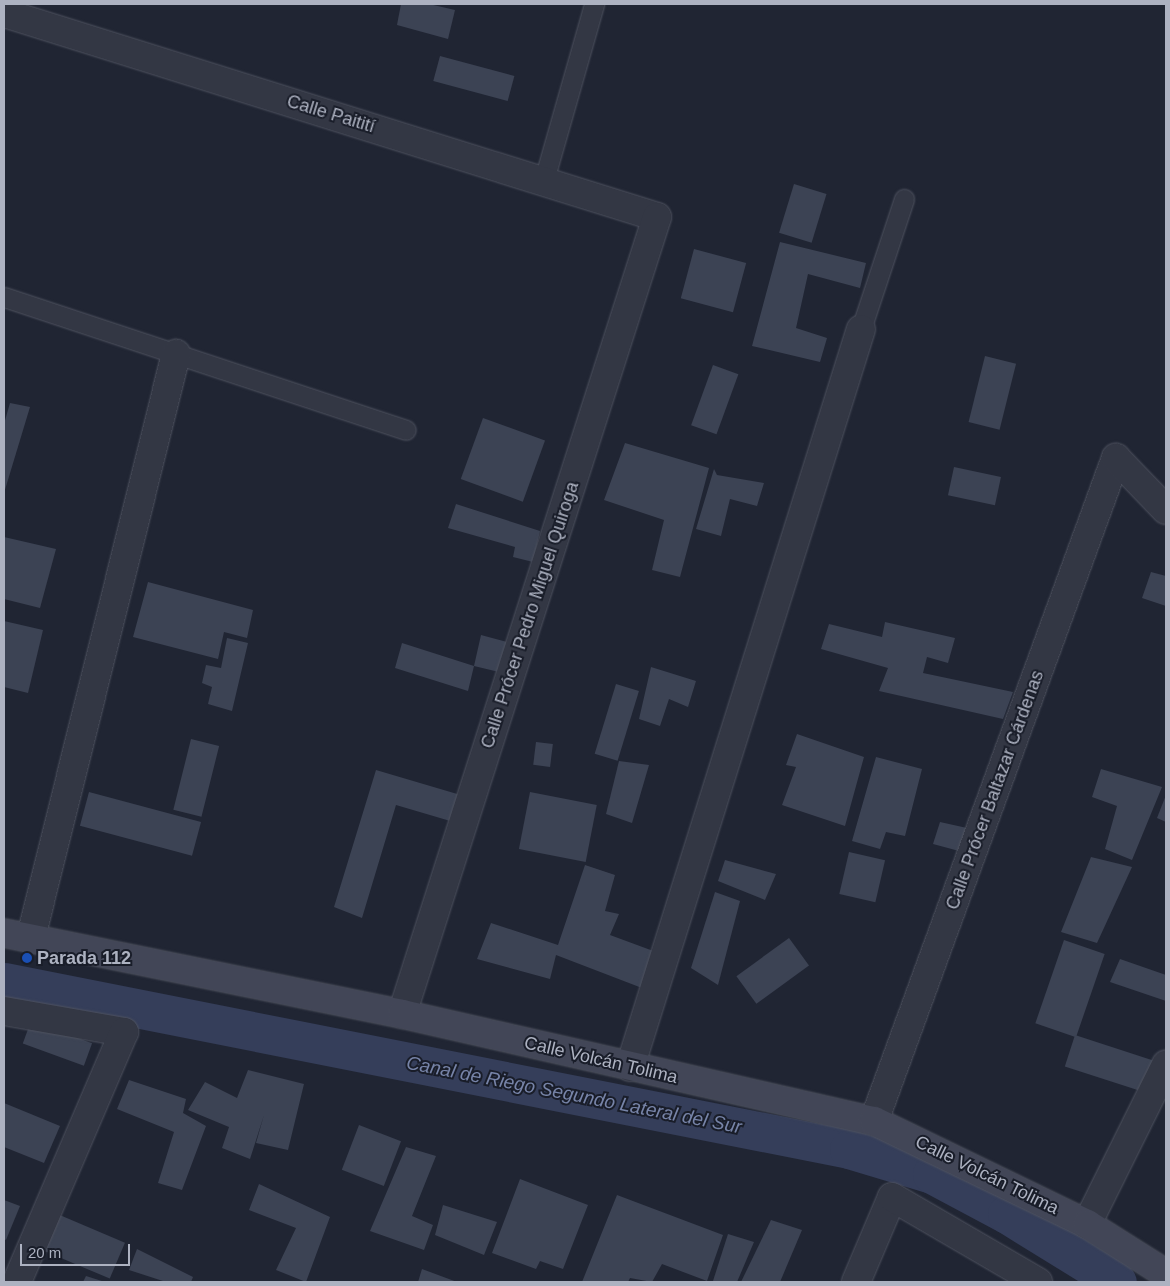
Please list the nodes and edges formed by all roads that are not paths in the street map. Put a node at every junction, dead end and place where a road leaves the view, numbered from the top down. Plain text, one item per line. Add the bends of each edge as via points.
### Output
1 (594, 4) edge
2 (4, 13) edge
3 (544, 180) junction
4 (904, 199) dead end
5 (657, 216) joint
6 (4, 297) edge
7 (861, 329) joint
8 (176, 354) junction
9 (406, 430) dead end
10 (1166, 510) edge
11 (4, 933) edge
12 (31, 938) junction
13 (4, 1010) edge
14 (402, 1014) junction
15 (1166, 1065) edge
16 (630, 1067) junction
17 (874, 1121) junction
18 (1087, 1224) junction
19 (1166, 1274) edge
20 (17, 1282) edge
21 (856, 1282) edge
22 (1038, 1282) edge

1 - 3 lane
2 - 3 street, Calle Paitití
3 - 5 street, Calle Paitití
4 - 7 lane
5 - 14 street, Calle Prócer Pedro Miguel Quiroga
6 - 8 lane
7 - 16 street
8 - 9 lane
8 - 12 street
10 - 17 street, Calle Prócer Baltazar Cárdenas via 1116,458
11 - 12 street, Calle Volcán Tolima
12 - 14 street, Calle Volcán Tolima
13 - 20 street via 124,1032
14 - 16 street, Calle Volcán Tolima
15 - 18 street
16 - 17 street, Calle Volcán Tolima
17 - 18 street, Calle Volcán Tolima
18 - 19 street, Calle Volcán Tolima
21 - 22 street via 892,1197

